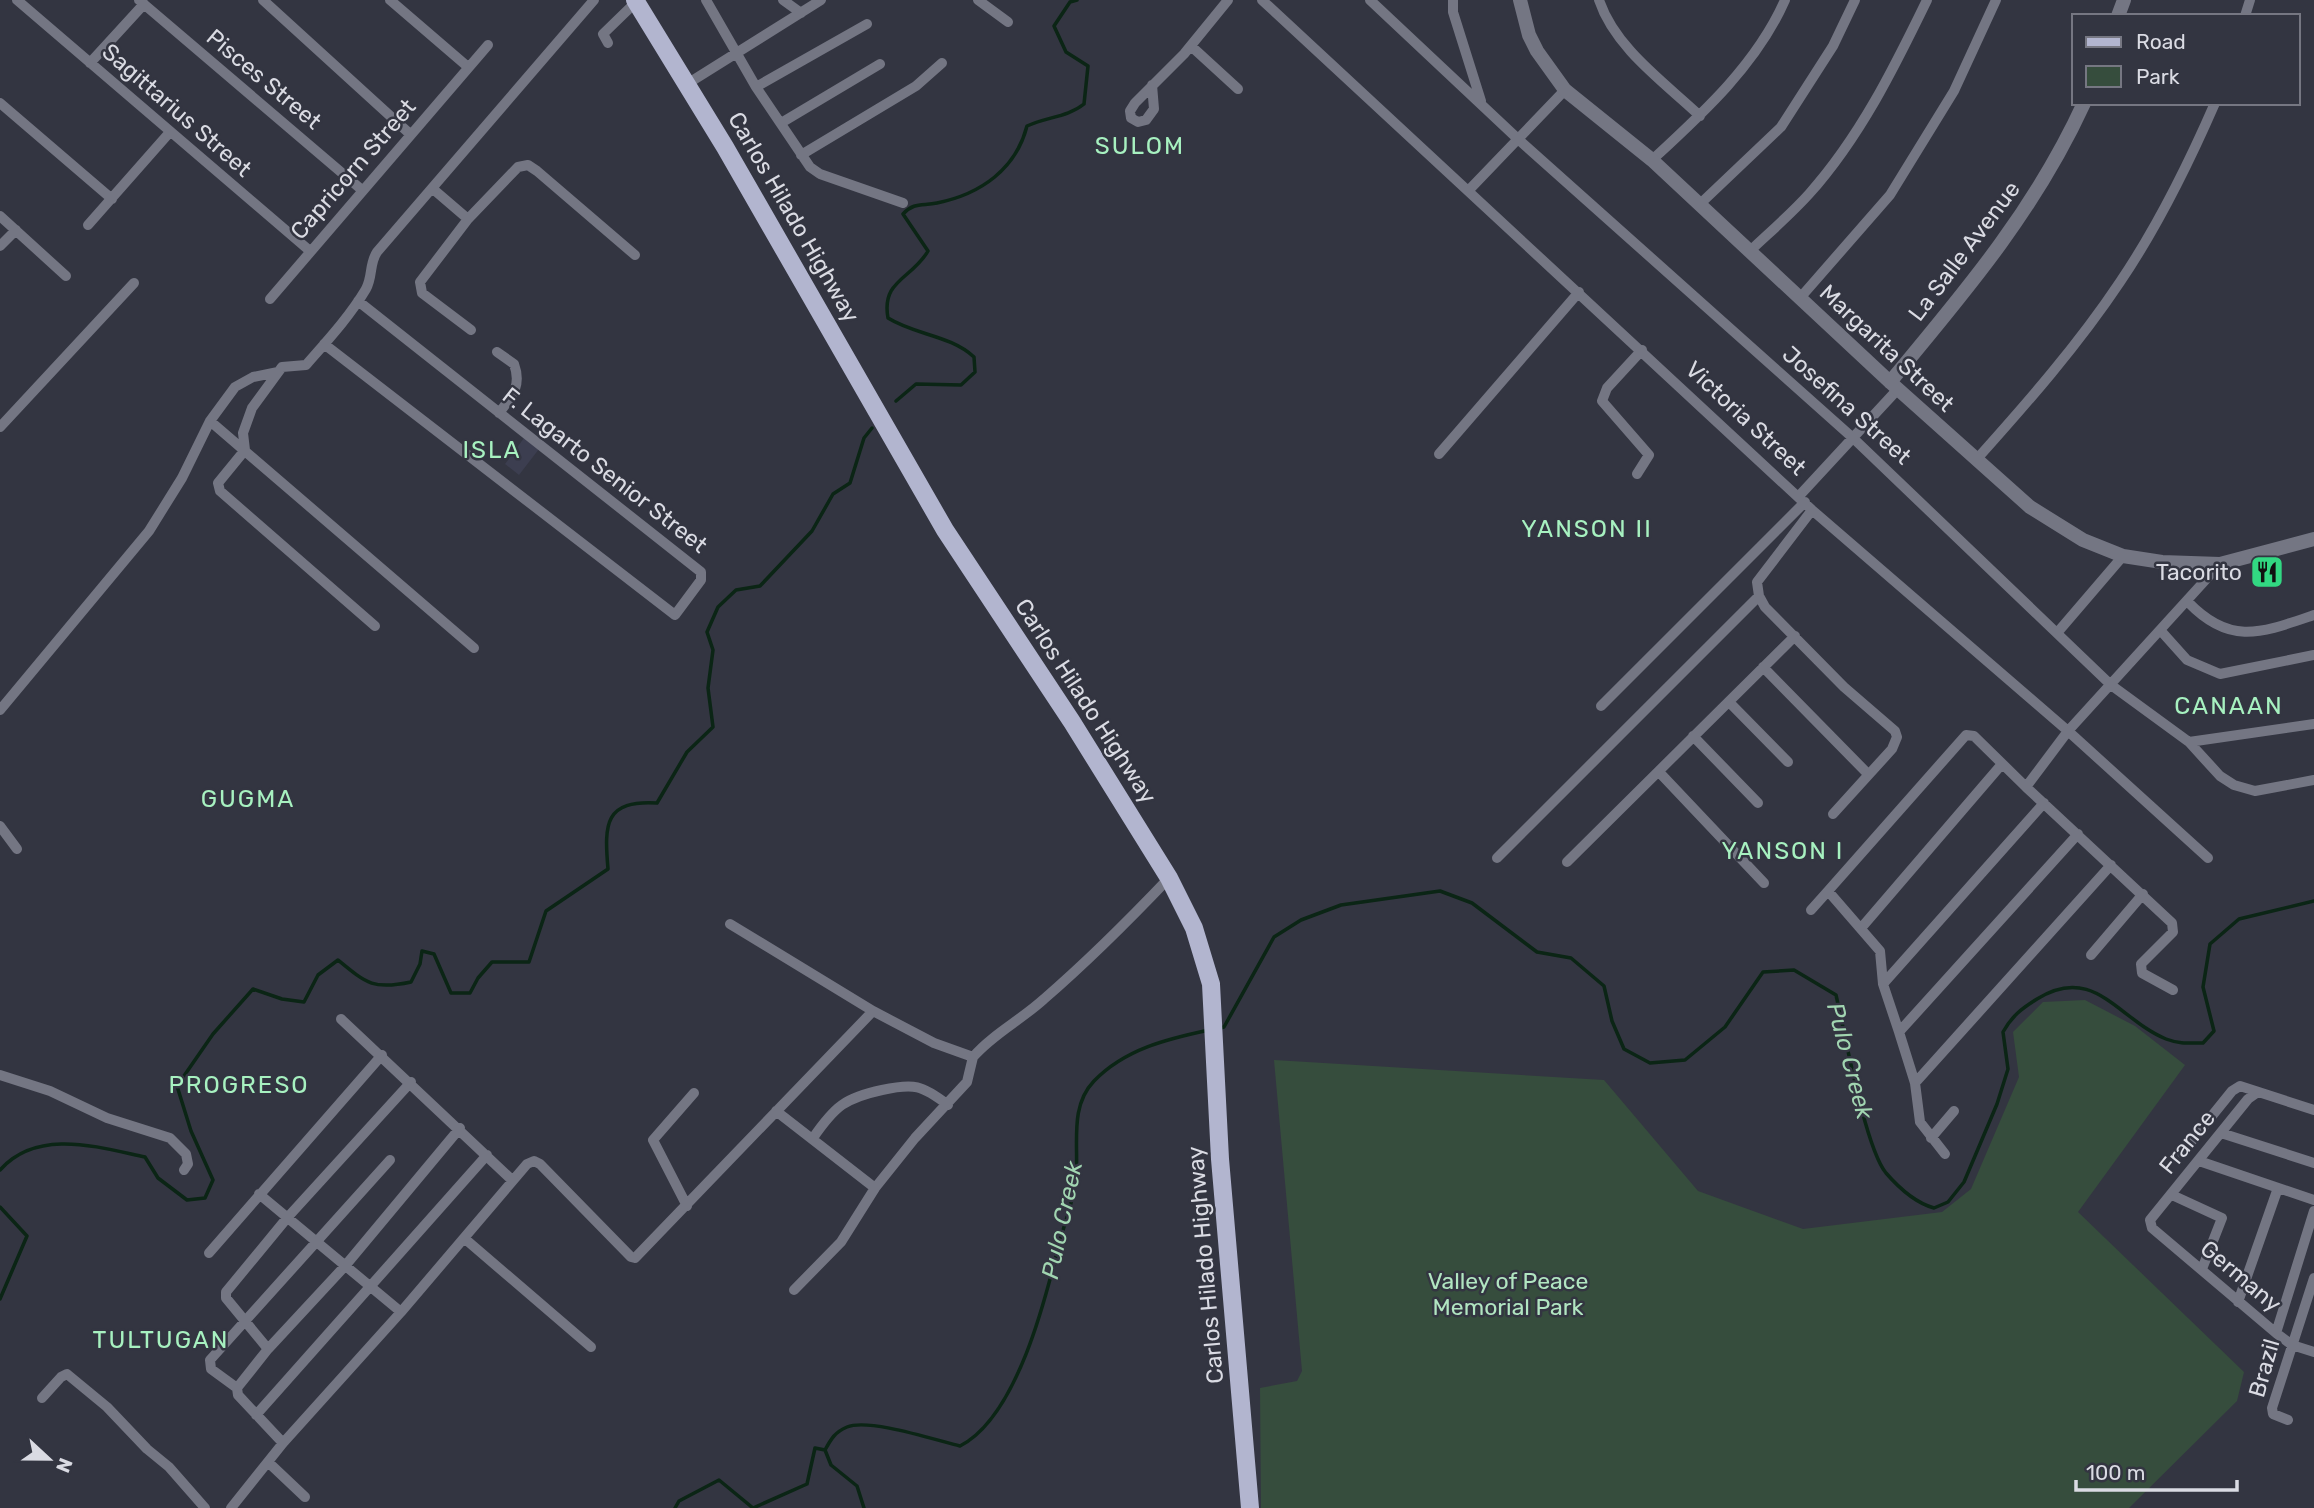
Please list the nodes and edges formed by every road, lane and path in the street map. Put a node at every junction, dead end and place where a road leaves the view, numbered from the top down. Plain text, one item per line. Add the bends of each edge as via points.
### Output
1 (17, 0) edge
2 (264, 0) edge
3 (390, 0) edge
4 (594, 0) edge
5 (706, 0) edge
6 (783, 0) edge
7 (821, 0) edge
8 (978, 0) edge
9 (1228, 0) edge
10 (1262, 0) edge
11 (1370, 0) edge
12 (1387, 0) edge
13 (1452, 0) edge
14 (1520, 0) edge
15 (1599, 0) edge
16 (1785, 0) edge
17 (1855, 0) edge
18 (1927, 0) edge
19 (1996, 0) edge
20 (636, 1) edge
21 (141, 2) edge
22 (801, 13) junction
23 (1387, 16) junction
24 (1008, 22) dead end
25 (867, 24) dead end
26 (608, 43) dead end
27 (488, 45) dead end
28 (1191, 46) junction
29 (738, 52) junction
30 (90, 63) junction
31 (942, 63) dead end
32 (880, 64) dead end
33 (468, 67) junction
34 (687, 84) junction
35 (1152, 85) dead end
36 (756, 87) junction
37 (1238, 89) dead end
38 (1565, 90) junction
39 (0, 103) edge
40 (1482, 104) junction
41 (2083, 105) edge
42 (2214, 105) edge
43 (1700, 116) junction
44 (781, 123) junction
45 (170, 131) junction
46 (410, 134) junction
47 (1519, 140) junction
48 (801, 155) junction
49 (1652, 160) junction
50 (433, 189) junction
51 (362, 190) junction
52 (1469, 190) junction
53 (112, 199) junction
54 (903, 202) dead end
55 (1700, 205) junction
56 (0, 216) edge
57 (468, 219) junction
58 (88, 225) dead end
59 (16, 230) junction
60 (0, 246) edge
61 (310, 250) junction
62 (1751, 250) junction
63 (635, 255) dead end
64 (66, 276) dead end
65 (134, 283) dead end
66 (1579, 292) junction
67 (1800, 298) junction
68 (270, 299) dead end
69 (358, 301) junction
70 (471, 330) dead end
71 (324, 344) junction
72 (1642, 350) junction
73 (497, 352) dead end
74 (278, 372) junction
75 (1894, 386) junction
76 (499, 413) junction
77 (210, 421) junction
78 (0, 427) edge
79 (1853, 438) junction
80 (245, 450) junction
81 (1439, 454) dead end
82 (1976, 460) junction
83 (1637, 474) dead end
84 (1805, 502) junction
85 (2314, 539) edge
86 (2123, 556) junction
87 (2220, 564) junction
88 (1759, 596) junction
89 (2188, 602) junction
90 (2314, 615) edge
91 (375, 626) dead end
92 (2161, 631) junction
93 (2057, 633) junction
94 (1795, 636) junction
95 (474, 648) dead end
96 (2314, 655) edge
97 (1763, 667) junction
98 (2111, 685) junction
99 (1729, 702) junction
100 (1601, 706) dead end
101 (0, 710) edge
102 (2314, 724) edge
103 (2068, 732) junction
104 (1693, 736) junction
105 (2189, 742) junction
106 (1788, 762) dead end
107 (2001, 764) junction
108 (1660, 772) junction
109 (1868, 774) junction
110 (2314, 779) edge
111 (2026, 787) junction
112 (1758, 803) dead end
113 (2044, 803) junction
114 (1833, 814) dead end
115 (0, 826) edge
116 (2078, 834) junction
117 (17, 849) dead end
118 (1497, 858) dead end
119 (2208, 858) dead end
120 (1567, 862) dead end
121 (2111, 865) junction
122 (1169, 878) junction
123 (1764, 883) dead end
124 (1828, 891) junction
125 (2143, 894) junction
126 (1811, 910) dead end
127 (730, 924) dead end
128 (1862, 927) junction
129 (2091, 955) dead end
130 (1883, 984) junction
131 (2173, 990) dead end
132 (873, 1011) junction
133 (341, 1019) dead end
134 (1899, 1032) junction
135 (382, 1055) junction
136 (973, 1057) junction
137 (0, 1075) edge
138 (411, 1082) junction
139 (1915, 1083) junction
140 (2258, 1092) junction
141 (694, 1093) dead end
142 (947, 1105) junction
143 (2314, 1110) edge
144 (776, 1111) junction
145 (1954, 1111) dead end
146 (460, 1128) junction
147 (2221, 1133) junction
148 (813, 1138) junction
149 (1931, 1139) junction
150 (2182, 1153) dead end
151 (1945, 1154) dead end
152 (487, 1155) junction
153 (390, 1160) dead end
154 (2199, 1161) junction
155 (2314, 1163) edge
156 (184, 1170) dead end
157 (512, 1180) junction
158 (875, 1188) junction
159 (2278, 1188) junction
160 (258, 1194) junction
161 (2172, 1195) junction
162 (2314, 1200) edge
163 (687, 1206) junction
164 (2314, 1211) edge
165 (287, 1218) junction
166 (2150, 1220) joint
167 (464, 1238) junction
168 (316, 1242) junction
169 (209, 1253) dead end
170 (345, 1266) junction
171 (2202, 1269) junction
172 (2314, 1278) edge
173 (369, 1287) junction
174 (794, 1290) dead end
175 (2238, 1302) junction
176 (401, 1312) junction
177 (244, 1319) junction
178 (2276, 1333) junction
179 (2292, 1345) junction
180 (592, 1347) dead end
181 (268, 1349) junction
182 (2314, 1352) edge
183 (237, 1388) junction
184 (42, 1398) dead end
185 (256, 1415) junction
186 (2288, 1420) dead end
187 (283, 1443) junction
188 (268, 1462) junction
189 (305, 1497) dead end
190 (205, 1508) edge
191 (231, 1508) edge
192 (1250, 1508) edge

1 - 30 street, Sagittarius Street
2 - 46 street
3 - 33 street
4 - 50 street
5 - 29 street
6 - 22 street
7 - 22 street
8 - 24 street
9 - 28 street
10 - 52 street, Victoria Street
11 - 23 street, Josefina Street
12 - 23 street
13 - 40 street
14 - 38 street, Margarita Street via 1533,43
15 - 43 street via 1627,47
16 - 43 street via 1764,38
17 - 55 street via 1833,46 1781,127
18 - 62 street via 1888,80 1853,135 1809,193
19 - 67 street via 1954,91 1890,195
20 - 26 street via 605,31 602,36
20 - 34 main road, Carlos Hilado Highway
21 - 30 street
21 - 51 street, Pisces Street
22 - 29 street
23 - 40 street, Josefina Street
25 - 36 street
27 - 33 street, Capricorn Street
28 - 35 street
28 - 37 street
29 - 34 street
29 - 36 street
30 - 45 street, Sagittarius Street
31 - 48 street via 916,86
32 - 44 street
33 - 46 street, Capricorn Street
34 - 122 main road, Carlos Hilado Highway via 945,530
36 - 44 street
38 - 47 street
38 - 49 street, Margarita Street
39 - 53 street
40 - 47 street, Josefina Street
41 - 75 street, La Salle Avenue via 2046,180 1990,262
42 - 82 street via 2154,228 2120,282
43 - 49 street
44 - 48 street
45 - 53 street
45 - 61 street, Sagittarius Street
46 - 51 street, Capricorn Street
47 - 52 street
47 - 79 street, Josefina Street
48 - 54 street via 820,174
49 - 55 street, Margarita Street
50 - 57 street
50 - 69 street via 373,258 370,280
51 - 61 street, Capricorn Street
52 - 66 street, Victoria Street
53 - 58 street
55 - 62 street, Margarita Street
56 - 59 street
57 - 63 street via 518,167 528,165
57 - 70 street via 419,285 422,293
59 - 60 street
59 - 64 street
61 - 68 street, Capricorn Street
62 - 67 street, Margarita Street
65 - 78 street
66 - 72 street, Victoria Street
66 - 81 street
67 - 75 street, Margarita Street
69 - 71 street
69 - 76 street, F. Lagarto Senior Street
71 - 74 street via 306,365 282,367
71 - 76 street, F. Lagarto Senior Street via 675,615 701,580 701,572
72 - 83 street via 1607,388 1602,401 1649,455
72 - 84 street, Victoria Street
73 - 76 street via 514,364 519,383
74 - 77 street via 235,387
74 - 80 street via 252,408
75 - 79 street
75 - 82 street, Margarita Street
77 - 80 street
77 - 101 street via 149,531
79 - 84 street
79 - 93 street, Josefina Street
80 - 91 street via 220,479 218,488
80 - 95 street
82 - 86 street, Margarita Street via 2031,507 2082,540
84 - 88 street via 1757,582
84 - 100 street
84 - 103 street, Victoria Street
85 - 87 street, Margarita Street
86 - 87 street, Margarita Street
86 - 93 street
87 - 89 street
88 - 94 street
88 - 118 street
89 - 90 street via 2206,622 2238,632
89 - 92 street
92 - 96 street via 2187,660 2220,674
92 - 98 street
93 - 98 street, Josefina Street
94 - 97 street
94 - 109 street via 1844,687 1895,730 1892,749
97 - 99 street
97 - 109 street
98 - 103 street
98 - 105 street, Josefina Street
99 - 104 street
99 - 106 street
102 - 105 street
103 - 111 street
103 - 119 street, Victoria Street
104 - 108 street
104 - 112 street
105 - 110 street, Josefina Street via 2234,785 2255,791
107 - 111 street
107 - 124 street via 1974,736 1966,735
107 - 128 street
108 - 120 street
108 - 123 street
109 - 114 street
111 - 113 street
113 - 116 street
113 - 130 street
115 - 117 street
116 - 121 street
116 - 134 street
121 - 125 street
121 - 139 street
122 - 136 street via 1093,957 1021,1019 989,1039
122 - 192 main road, Carlos Hilado Highway via 1205,956 1213,1013
124 - 126 street
124 - 128 street
125 - 129 street
125 - 131 street via 2174,926 2141,964 2142,973
127 - 132 street
128 - 130 street via 1880,951
130 - 134 street
132 - 136 street via 934,1043
132 - 144 street
133 - 135 street
134 - 139 street
135 - 138 street
135 - 160 street
136 - 142 street via 967,1082
137 - 156 street via 170,1138 186,1154
138 - 146 street
138 - 165 street
139 - 149 street via 1920,1122
140 - 143 street
140 - 147 street, France
140 - 150 street via 2247,1086 2232,1091
141 - 163 street via 653,1140
142 - 148 street via 928,1090 907,1084 852,1096 829,1115
142 - 158 street
144 - 148 street
144 - 163 street
145 - 149 street
146 - 152 street
146 - 170 street
147 - 154 street, France
147 - 155 street
148 - 158 street
149 - 151 street
152 - 157 street
152 - 173 street
153 - 168 street
154 - 159 street
154 - 161 street, France
157 - 163 street via 527,1164 540,1164 631,1257 639,1256
157 - 167 street
158 - 174 street via 841,1242
159 - 162 street
159 - 175 street
160 - 165 street
160 - 169 street
161 - 166 street, France
161 - 171 street via 2222,1218
164 - 178 street
165 - 168 street
165 - 177 street via 226,1292
166 - 171 street, Germany via 2159,1236
167 - 176 street
167 - 180 street
168 - 170 street
168 - 177 street
170 - 173 street
170 - 181 street
171 - 175 street, Germany
172 - 179 street, Brazil
173 - 176 street
173 - 185 street
175 - 178 street, Germany
176 - 187 street
177 - 181 street
177 - 183 street via 209,1364
178 - 179 street, Germany
179 - 182 street, Germany
179 - 186 street, Brazil via 2272,1408 2273,1414
181 - 183 street
183 - 185 street
184 - 190 street via 61,1377 75,1378 169,1467
185 - 187 street
187 - 188 street
188 - 189 street
188 - 191 street

